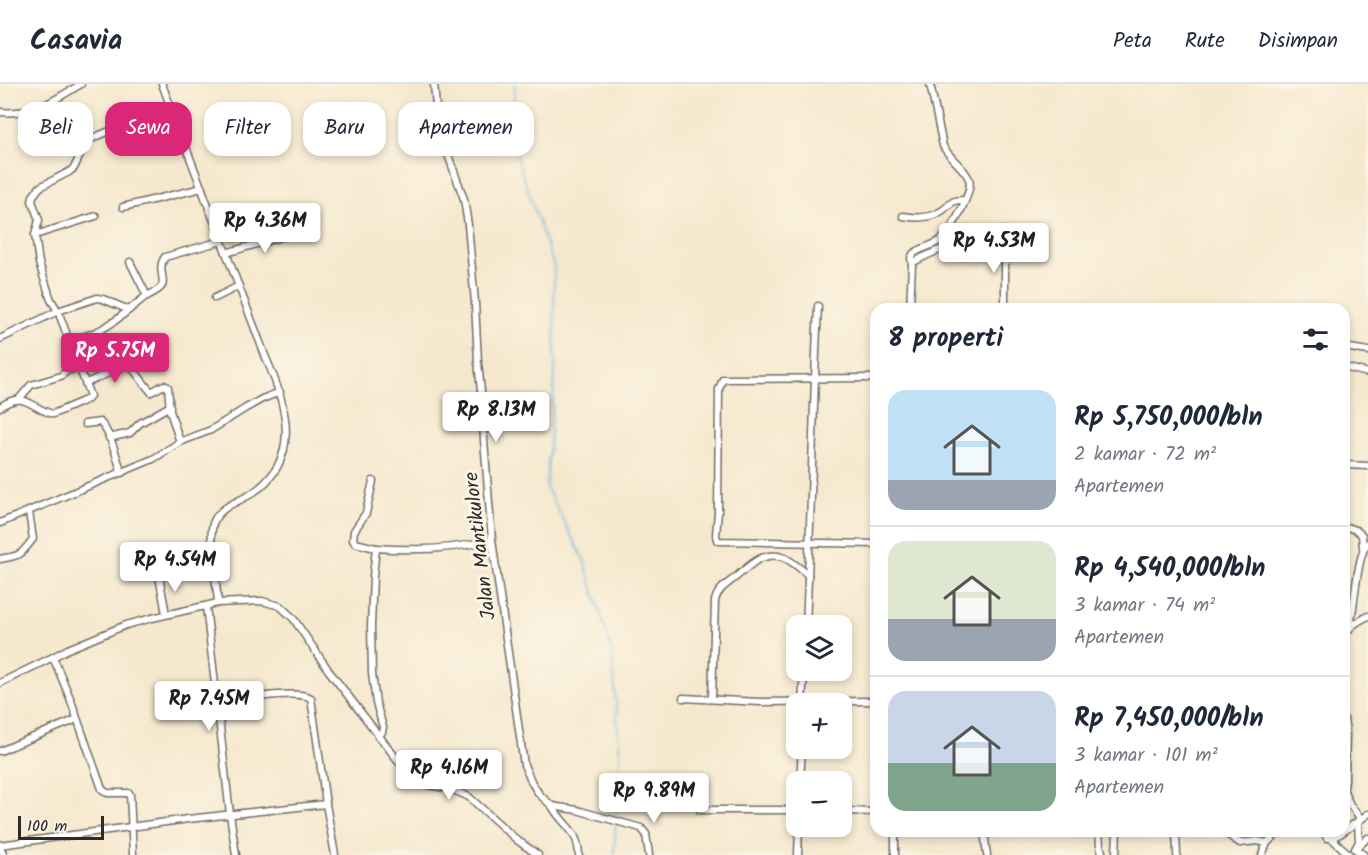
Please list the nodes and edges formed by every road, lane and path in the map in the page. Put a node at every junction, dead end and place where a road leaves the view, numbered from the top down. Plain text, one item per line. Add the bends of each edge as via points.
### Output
1 (81, 84) edge
2 (162, 84) edge
3 (434, 84) edge
4 (930, 84) edge
5 (169, 102) edge
6 (0, 111) edge
7 (105, 133) edge
8 (190, 156) edge
9 (202, 188) junction
10 (965, 200) junction
11 (123, 207) dead end
12 (96, 216) dead end
13 (903, 216) dead end
14 (298, 232) dead end
15 (35, 234) junction
16 (221, 241) junction
17 (226, 253) junction
18 (130, 262) dead end
19 (912, 262) junction
20 (239, 286) junction
21 (147, 296) junction
22 (215, 298) dead end
23 (910, 303) edge
24 (1005, 303) edge
25 (818, 306) dead end
26 (129, 310) junction
27 (58, 311) junction
28 (0, 339) edge
29 (69, 340) junction
30 (1350, 348) edge
31 (1368, 351) edge
32 (79, 367) junction
33 (1350, 369) edge
34 (1368, 374) edge
35 (815, 378) junction
36 (870, 378) edge
37 (86, 383) junction
38 (280, 392) junction
39 (19, 399) junction
40 (170, 406) junction
41 (0, 407) edge
42 (85, 424) dead end
43 (109, 438) junction
44 (180, 442) junction
45 (1350, 465) edge
46 (1368, 466) edge
47 (122, 473) junction
48 (373, 481) dead end
49 (29, 512) junction
50 (0, 523) edge
51 (1350, 528) edge
52 (492, 540) junction
53 (810, 543) junction
54 (870, 544) edge
55 (1366, 545) edge
56 (376, 548) junction
57 (0, 559) edge
58 (808, 574) junction
59 (159, 576) dead end
60 (218, 603) junction
61 (206, 606) junction
62 (166, 614) junction
63 (806, 615) edge
64 (1368, 616) edge
65 (1350, 625) edge
66 (1350, 627) edge
67 (53, 657) junction
68 (0, 683) edge
69 (683, 698) dead end
70 (712, 699) junction
71 (870, 701) edge
72 (217, 702) junction
73 (786, 702) edge
74 (852, 702) edge
75 (77, 719) junction
76 (378, 737) junction
77 (0, 751) edge
78 (326, 804) junction
79 (1350, 805) edge
80 (552, 806) junction
81 (700, 810) dead end
82 (786, 810) edge
83 (852, 811) edge
84 (870, 812) edge
85 (230, 814) junction
86 (1368, 814) edge
87 (1359, 820) junction
88 (132, 827) junction
89 (1350, 827) edge
90 (798, 837) edge
91 (895, 837) edge
92 (985, 837) edge
93 (1098, 837) edge
94 (1117, 837) edge
95 (1176, 837) edge
96 (1231, 837) edge
97 (1274, 837) edge
98 (1326, 837) edge
99 (1331, 838) joint
100 (1368, 838) edge
101 (1267, 843) junction
102 (0, 846) edge
103 (1352, 853) edge
104 (4, 855) edge
105 (133, 855) edge
106 (236, 855) edge
107 (335, 855) edge
108 (538, 855) edge
109 (579, 855) edge
110 (649, 855) edge
111 (798, 855) edge
112 (895, 855) edge
113 (987, 855) edge
114 (1103, 855) edge
115 (1116, 855) edge
116 (1177, 855) edge
117 (1262, 855) edge
118 (1364, 855) edge

1 - 6 street via 29,111
2 - 5 street
3 - 52 street, Jalan Mantikulore via 437,119 464,199 468,225
4 - 10 street via 943,146 970,181
7 - 15 street via 88,142 74,168 40,187 33,196 39,220
8 - 9 street
9 - 11 street
9 - 16 street
10 - 13 street via 955,200 941,212 923,217
10 - 19 street via 943,239 913,254
12 - 15 street
14 - 17 street
15 - 27 street via 39,263
16 - 17 street
16 - 21 street via 165,257 160,269 162,286
17 - 20 street
18 - 21 street
19 - 23 street
19 - 24 street via 1003,231
20 - 22 street
20 - 38 street
21 - 26 street
25 - 35 street
26 - 27 street via 97,298
26 - 29 street via 111,325
27 - 28 street
27 - 29 street
29 - 32 street
30 - 31 street
32 - 37 street
32 - 39 street via 31,385
33 - 34 street
35 - 36 street
35 - 53 street
35 - 53 street via 728,378 723,379 719,388 717,540
37 - 39 street via 89,398 58,413 49,413
37 - 40 street via 132,363 151,392 164,385 168,387
38 - 44 street via 211,430
38 - 60 street via 286,425 285,444 276,469 258,489 226,507 213,524
39 - 41 street
40 - 43 street via 130,433
40 - 44 street
42 - 43 street via 100,422
43 - 47 street
44 - 47 street
45 - 46 street
47 - 49 street
48 - 56 street via 366,513 354,531 353,540
49 - 50 street
49 - 57 street via 33,539 16,557
51 - 55 street via 1362,535
52 - 56 street via 410,550
52 - 80 street, Jalan Mantikulore via 524,765 539,794
53 - 54 street
53 - 58 street
55 - 65 street
56 - 76 street via 371,643 374,688 383,727
58 - 63 street
58 - 70 street via 785,558 770,555 748,566 718,593
59 - 62 street
60 - 61 street
60 - 76 street via 262,601 286,610
61 - 62 street
61 - 72 street
62 - 67 street via 126,625
64 - 66 street
67 - 68 street
67 - 75 street
69 - 70 street
70 - 73 street
71 - 74 street
72 - 78 street via 288,694 311,698
72 - 85 street
75 - 77 street
75 - 88 street via 102,789 107,793 130,794
76 - 108 street via 415,782 469,797
78 - 85 street
78 - 107 street
79 - 87 street
80 - 109 street, Jalan Mantikulore via 574,833
80 - 110 street via 638,826 646,834
81 - 82 street
83 - 84 street
85 - 88 street
85 - 106 street
86 - 87 street
87 - 89 street
87 - 103 street via 1359,842
88 - 102 street
88 - 105 street
90 - 111 street
91 - 112 street
92 - 113 street
93 - 114 street
94 - 115 street
95 - 116 street
96 - 101 street via 1240,843
97 - 101 street
98 - 99 street
99 - 103 street
100 - 103 street
101 - 117 street
102 - 104 street
103 - 118 street

